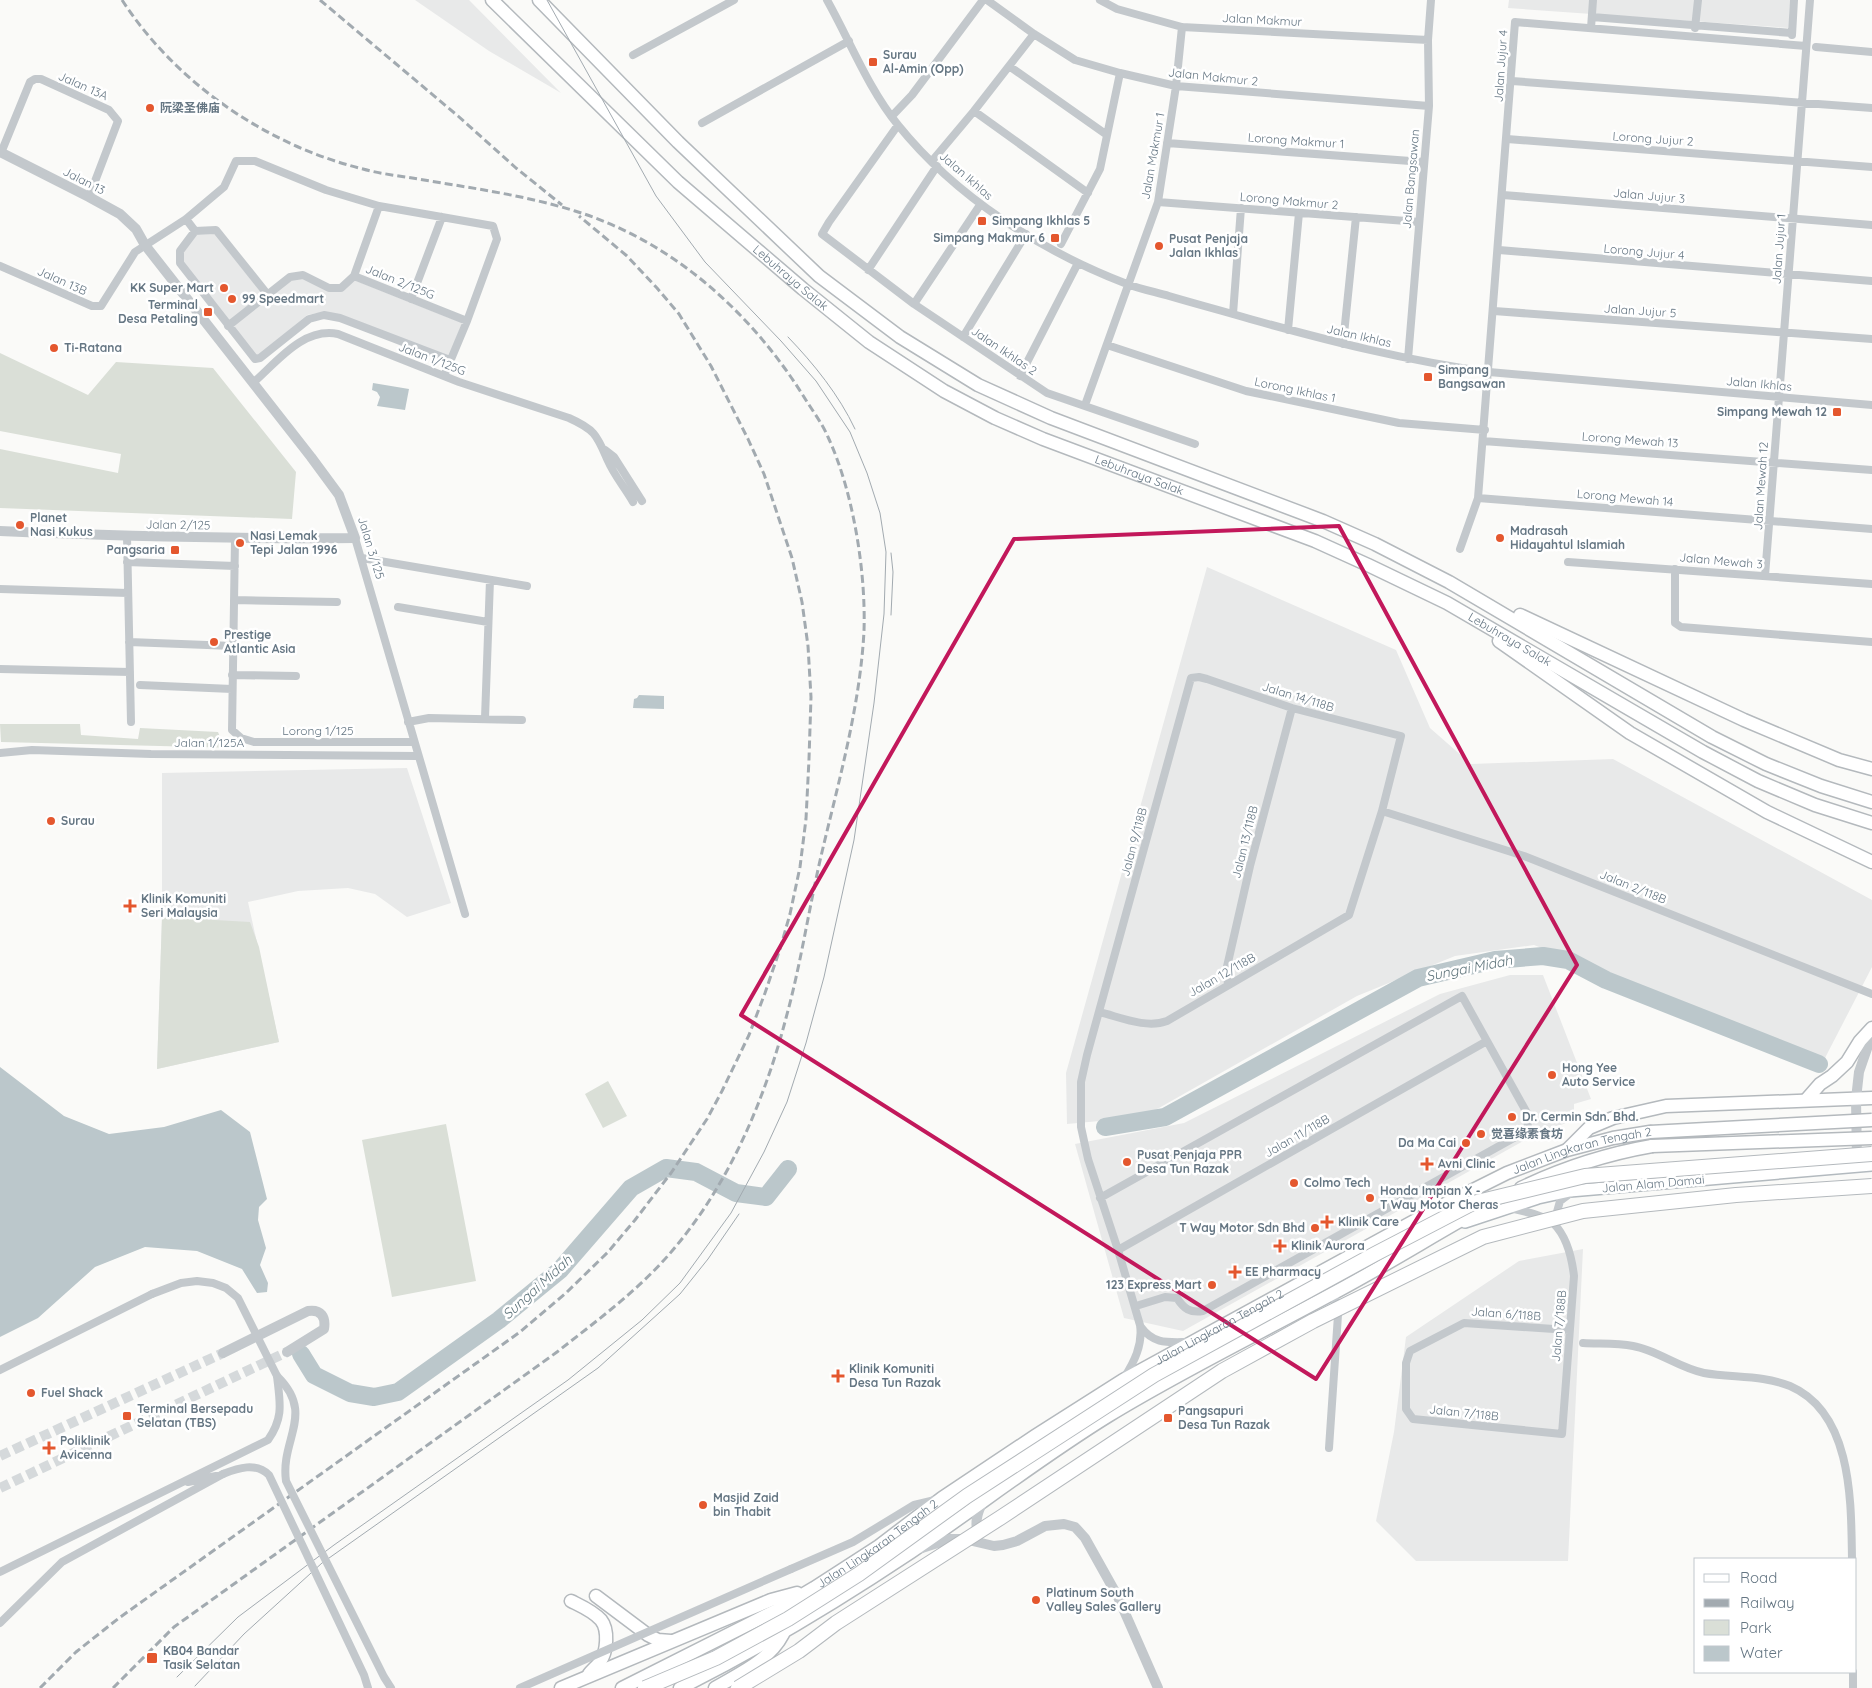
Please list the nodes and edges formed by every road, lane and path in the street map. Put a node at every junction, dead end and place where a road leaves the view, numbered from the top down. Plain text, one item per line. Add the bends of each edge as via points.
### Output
1 (492, 0) edge
2 (539, 0) edge
3 (734, 0) edge
4 (838, 0) edge
5 (985, 0) edge
6 (1100, 0) edge
7 (1431, 0) edge
8 (1594, 0) edge
9 (1698, 0) edge
10 (1794, 0) edge
11 (1810, 0) edge
12 (828, 2) edge
13 (1592, 17) junction
14 (1696, 25) junction
15 (1182, 27) junction
16 (1591, 28) junction
17 (1792, 32) junction
18 (1034, 34) junction
19 (1695, 37) junction
20 (1428, 40) junction
21 (849, 41) junction
22 (1791, 44) junction
23 (1806, 46) junction
24 (1816, 47) dead end
25 (1872, 52) edge
26 (633, 55) dead end
27 (1009, 66) junction
28 (1120, 73) junction
29 (1512, 81) junction
30 (1176, 86) junction
31 (1802, 103) junction
32 (1429, 106) junction
33 (1872, 108) edge
34 (974, 111) junction
35 (892, 116) junction
36 (702, 123) dead end
37 (898, 125) junction
38 (1106, 135) junction
39 (1507, 139) junction
40 (1167, 143) junction
41 (0, 152) edge
42 (1424, 162) junction
43 (1797, 162) junction
44 (934, 163) junction
45 (1872, 168) edge
46 (1088, 193) junction
47 (1503, 195) junction
48 (90, 197) junction
49 (1158, 202) junction
50 (980, 205) junction
51 (380, 206) junction
52 (1240, 208) junction
53 (1299, 213) junction
54 (442, 217) junction
55 (1356, 217) junction
56 (186, 219) junction
57 (1793, 219) junction
58 (1419, 222) junction
59 (1872, 225) edge
60 (195, 231) junction
61 (1026, 234) junction
62 (145, 244) junction
63 (1061, 244) dead end
64 (1498, 250) junction
65 (1078, 263) junction
66 (0, 266) edge
67 (868, 270) junction
68 (1788, 275) junction
69 (354, 276) junction
70 (1872, 281) edge
71 (1128, 284) junction
72 (268, 295) junction
73 (411, 299) junction
74 (914, 304) junction
75 (1494, 311) junction
76 (1233, 314) junction
77 (467, 321) junction
78 (228, 326) junction
79 (1288, 330) junction
80 (1784, 332) junction
81 (963, 336) junction
82 (1872, 339) edge
83 (1343, 344) junction
84 (1106, 345) junction
85 (1408, 359) junction
86 (450, 360) junction
87 (1489, 372) junction
88 (444, 376) junction
89 (1020, 376) junction
90 (253, 383) junction
91 (1779, 397) junction
92 (1085, 405) junction
93 (1872, 405) edge
94 (1484, 430) junction
95 (1483, 441) junction
96 (1196, 444) dead end
97 (1774, 462) junction
98 (1872, 470) edge
99 (636, 498) dead end
100 (1478, 498) junction
101 (1769, 522) junction
102 (1872, 529) edge
103 (0, 531) edge
104 (127, 537) junction
105 (355, 538) junction
106 (235, 539) junction
107 (1460, 549) dead end
108 (362, 558) junction
109 (127, 562) junction
110 (1568, 562) dead end
111 (235, 566) junction
112 (1675, 569) junction
113 (1765, 576) junction
114 (490, 580) junction
115 (1450, 582) junction
116 (1872, 584) edge
117 (527, 586) dead end
118 (0, 589) edge
119 (128, 593) junction
120 (234, 600) junction
121 (337, 602) dead end
122 (1447, 603) junction
123 (398, 607) dead end
124 (488, 622) junction
125 (129, 642) junction
126 (1872, 642) edge
127 (233, 646) junction
128 (0, 669) edge
129 (130, 672) junction
130 (232, 674) junction
131 (296, 676) dead end
132 (1191, 678) joint
133 (140, 685) dead end
134 (232, 689) junction
135 (1292, 708) junction
136 (485, 718) junction
137 (522, 720) dead end
138 (131, 722) dead end
139 (408, 722) junction
140 (414, 742) junction
141 (0, 753) edge
142 (418, 756) junction
143 (1839, 760) junction
144 (1872, 762) edge
145 (1872, 769) edge
146 (1872, 802) edge
147 (1382, 811) junction
148 (1872, 824) edge
149 (1855, 853) junction
150 (1872, 858) edge
151 (1872, 862) edge
152 (465, 914) dead end
153 (1228, 984) junction
154 (1872, 994) edge
155 (1099, 1012) junction
156 (1872, 1028) edge
157 (1872, 1034) edge
158 (1487, 1041) junction
159 (1872, 1098) edge
160 (1856, 1099) junction
161 (1806, 1100) junction
162 (1872, 1120) edge
163 (1872, 1138) edge
164 (1567, 1150) junction
165 (1872, 1154) edge
166 (1857, 1165) junction
167 (1872, 1165) edge
168 (1872, 1186) edge
169 (1574, 1191) junction
170 (1100, 1198) junction
171 (1508, 1208) junction
172 (1554, 1224) junction
173 (1439, 1231) junction
174 (1118, 1250) junction
175 (1334, 1293) junction
176 (1136, 1306) junction
177 (1140, 1325) junction
178 (1569, 1330) junction
179 (256, 1336) junction
180 (1193, 1342) junction
181 (1583, 1344) dead end
182 (286, 1352) tunnel mouth
183 (223, 1353) tunnel mouth
184 (268, 1361) dead end
185 (0, 1370) edge
186 (1406, 1372) joint
187 (277, 1376) junction
188 (1123, 1380) junction
189 (1562, 1434) joint
190 (1329, 1448) dead end
191 (223, 1474) junction
192 (174, 1485) junction
193 (942, 1498) junction
194 (983, 1501) junction
195 (979, 1542) junction
196 (912, 1551) junction
197 (1852, 1558) edge
198 (0, 1572) edge
199 (814, 1588) junction
200 (596, 1596) dead end
201 (571, 1601) dead end
202 (0, 1623) edge
203 (784, 1632) junction
204 (672, 1641) junction
205 (1853, 1673) edge
206 (584, 1679) junction
207 (368, 1688) edge
208 (392, 1688) edge
209 (520, 1688) edge
210 (561, 1688) edge
211 (622, 1688) edge
212 (645, 1688) edge
213 (680, 1688) edge
214 (715, 1688) edge
215 (738, 1688) edge
216 (1158, 1688) edge
217 (1853, 1688) edge

1 - 122 highway, Lebuhraya Salak via 678,182 869,342 944,391 1042,439 1314,541
2 - 115 highway, Lebuhraya Salak via 678,142 819,276 900,337 978,385 1051,418 1323,521
3 - 26 street
4 - 12 street
5 - 18 street, Jalan Makmur 2
5 - 35 street
6 - 15 street, Jalan Makmur via 1117,9
7 - 20 street, Jalan Bangsawan
8 - 13 street
9 - 14 street
10 - 17 street
11 - 23 street, Jalan Jujur 1
12 - 21 street, Jalan Ikhlas
13 - 14 street
13 - 16 street
14 - 17 street
14 - 19 street
15 - 20 street, Jalan Makmur
15 - 30 street, Jalan Makmur 1
16 - 19 street, Jalan Jujur 4
16 - 29 street, Jalan Jujur 4 via 1515,22
17 - 22 street
18 - 27 street
18 - 28 street, Jalan Makmur 2 via 1075,60
19 - 22 street, Jalan Jujur 4
20 - 32 street, Jalan Bangsawan
21 - 35 street, Jalan Ikhlas
21 - 36 street
22 - 23 street, Jalan Jujur 4
23 - 31 street, Jalan Jujur 1
24 - 25 street
27 - 34 street
27 - 38 street
28 - 30 street, Jalan Makmur 2
28 - 38 street
29 - 31 street
29 - 39 street, Jalan Jujur 4
30 - 32 street, Jalan Makmur 2
30 - 40 street, Jalan Makmur 1
31 - 33 street
31 - 43 street, Jalan Jujur 1
32 - 42 street, Jalan Bangsawan
34 - 44 street
34 - 46 street
35 - 37 street, Jalan Ikhlas
37 - 44 street, Jalan Ikhlas
37 - 67 street, Jalan Ikhlas 2 via 822,234
38 - 46 street via 1100,169
39 - 43 street, Lorong Jujur 2
39 - 47 street, Jalan Jujur 4
40 - 42 street, Lorong Makmur 1
40 - 49 street, Jalan Makmur 1
41 - 48 street, Jalan 13
41 - 48 street, Jalan 13A via 30,82 35,79 109,110 118,121
42 - 58 street, Jalan Bangsawan
43 - 45 street, Lorong Jujur 2
43 - 57 street, Jalan Jujur 1
44 - 50 street, Jalan Ikhlas
44 - 67 street
46 - 63 street
47 - 57 street, Jalan Jujur 3
47 - 64 street, Jalan Jujur 4
48 - 62 street, Jalan 13 via 129,221
49 - 52 street, Lorong Makmur 2
49 - 71 street, Jalan Makmur 1
50 - 61 street, Jalan Ikhlas
50 - 74 street
51 - 54 street
51 - 56 street via 326,190 254,161 236,161 224,187
51 - 69 street
52 - 53 street, Lorong Makmur 2
52 - 76 street
53 - 55 street, Lorong Makmur 2
53 - 79 street
54 - 73 street
54 - 77 street via 493,226 497,239
55 - 58 street, Lorong Makmur 2
55 - 83 street
56 - 60 street
56 - 62 street
57 - 59 street, Jalan Jujur 3
57 - 68 street, Jalan Jujur 1
58 - 85 street, Jalan Bangsawan
60 - 72 street via 216,230
60 - 78 street via 180,251 180,263
61 - 65 street, Jalan Ikhlas
61 - 81 street
62 - 66 street, Jalan 13B via 127,263 101,306 92,306
62 - 90 street, Jalan 3/125
64 - 68 street, Lorong Jujur 4
64 - 75 street, Jalan Jujur 4
65 - 71 street, Jalan Ikhlas
65 - 89 street
67 - 74 street, Jalan Ikhlas 2
68 - 70 street, Lorong Jujur 4
68 - 80 street, Jalan Jujur 1
69 - 72 street, Jalan 2/125G via 341,288 330,288 303,275 290,277
69 - 73 street, Jalan 2/125G
71 - 76 street, Jalan Ikhlas
71 - 84 street, Jalan Makmur 1
72 - 78 street, Jalan 2/125G
73 - 77 street, Jalan 2/125G
74 - 81 street, Jalan Ikhlas 2
75 - 80 street, Jalan Jujur 5
75 - 87 street, Jalan Jujur 4
76 - 79 street, Jalan Ikhlas
77 - 86 street
78 - 86 street via 257,360 309,319 324,315 340,318
79 - 83 street, Jalan Ikhlas
80 - 82 street, Jalan Jujur 5
80 - 91 street, Jalan Jujur 1
81 - 89 street, Jalan Ikhlas 2
83 - 85 street, Jalan Ikhlas
84 - 92 street, Jalan Makmur 1
84 - 94 street, Lorong Ikhlas 1 via 1246,391 1399,424
85 - 87 street, Jalan Ikhlas
86 - 88 street
87 - 91 street, Jalan Ikhlas
87 - 94 street
88 - 90 street, Jalan 1/125G via 327,332 299,342
88 - 99 street, Jalan 1/125G via 578,422 597,436 608,461
89 - 92 street, Jalan Ikhlas 2 via 1047,393
90 - 105 street, Jalan 3/125 via 339,495
91 - 93 street, Jalan Ikhlas
91 - 97 street, Jalan Mewah 12
92 - 96 street, Jalan Ikhlas 2
94 - 95 street
95 - 97 street, Lorong Mewah 13
95 - 100 street
97 - 98 street, Lorong Mewah 13
97 - 101 street, Jalan Mewah 12
100 - 101 street, Lorong Mewah 14
100 - 107 street
101 - 102 street, Lorong Mewah 14
101 - 113 street, Jalan Mewah 12
103 - 104 street, Jalan 2/125
104 - 106 street, Jalan 2/125
104 - 109 street
105 - 106 street, Jalan 2/125
105 - 108 street, Jalan 3/125
106 - 111 street
108 - 114 street
108 - 139 street, Jalan 3/125
109 - 111 street
109 - 119 street
110 - 112 street, Jalan Mewah 3
111 - 120 street
112 - 113 street, Jalan Mewah 3
112 - 126 street via 1675,623 1681,627
113 - 116 street, Jalan Mewah 3
114 - 117 street
114 - 124 street
115 - 143 highway via 1744,720
115 - 146 highway, Lebuhraya Salak via 1712,737 1766,764
118 - 119 street
119 - 125 street
120 - 121 street
120 - 127 street
122 - 148 highway, Lebuhraya Salak via 1758,781
122 - 149 highway via 1630,733 1768,812
123 - 124 street
124 - 136 street
125 - 127 street
125 - 129 street
127 - 130 street
128 - 129 street
129 - 138 street
130 - 131 street
130 - 134 street
132 - 135 street, Jalan 14/118B via 1207,678
132 - 155 street, Jalan 9/118B
133 - 134 street
134 - 140 street, Lorong 1/125 via 232,730 237,736 254,742
135 - 147 street, Jalan 14/118B via 1401,736
135 - 153 street, Jalan 13/118B via 1248,875 1226,971
136 - 137 street
136 - 139 street via 429,718
139 - 140 street, Jalan 3/125
140 - 142 street, Jalan 3/125
141 - 142 street, Jalan 1/125A via 32,750
142 - 152 street, Jalan 3/125
143 - 144 highway
143 - 145 highway
147 - 153 street, Jalan 12/118B via 1349,915
147 - 154 street, Jalan 2/118B via 1524,856
149 - 150 highway
149 - 151 highway
153 - 155 street, Jalan 12/118B via 1158,1024
155 - 170 street, Jalan 9/118B via 1079,1097 1081,1126
156 - 161 highway via 1847,1062
157 - 160 street via 1859,1072
158 - 170 street via 1462,996
158 - 174 street, Jalan 11/118B
158 - 176 street via 1527,1113 1528,1130 1203,1311 1188,1311 1177,1298 1165,1297
159 - 160 highway
160 - 161 highway
160 - 166 street
161 - 164 highway via 1687,1104 1640,1111 1589,1128
162 - 164 highway, Jalan Lingkaran Tengah 2, bridge via 1650,1132
163 - 173 highway, Jalan Lingkaran Tengah 2, bridge via 1652,1146 1623,1151 1571,1166
164 - 180 highway, Jalan Lingkaran Tengah 2 via 1471,1190
165 - 212 highway, bridge via 1585,1176 1473,1203 1154,1374 967,1496 859,1574 788,1619 716,1658
166 - 167 main road, Jalan Alam Damai
166 - 169 main road, Jalan Alam Damai
168 - 215 highway, bridge via 1736,1195 1584,1211 1483,1237 1313,1321 1222,1371
169 - 171 main road, Jalan Alam Damai
169 - 172 street via 1560,1201
170 - 174 street, Jalan 9/118B
171 - 172 street via 1528,1212
171 - 173 main road, Jalan Alam Damai
172 - 178 street, Jalan 7/188B via 1572,1261 1574,1276
173 - 175 highway, Jalan Lingkaran Tengah 2
174 - 176 street, Jalan 9/118B
175 - 190 street via 1338,1315
175 - 194 highway, Jalan Lingkaran Tengah 2 via 1108,1416
176 - 177 street, Jalan 9/118B
177 - 180 street via 1153,1340
177 - 188 street, Jalan 9/118B via 1142,1335 1138,1349
178 - 186 street, Jalan 6/118B via 1464,1323 1410,1351
178 - 189 street, Jalan 7/188B
179 - 182 street via 308,1311 320,1312 325,1322 324,1329
179 - 183 street
179 - 184 street
180 - 188 highway, Jalan Lingkaran Tengah 2
181 - 197 street via 1634,1346 1701,1373 1762,1379 1790,1386 1808,1396 1824,1412 1847,1470
185 - 187 street, bridge via 152,1294 181,1283 197,1281 226,1288 238,1298
186 - 189 street, Jalan 7/118B via 1406,1409 1413,1419
187 - 192 street via 281,1411 276,1429 268,1440
187 - 208 street, bridge via 288,1386 295,1401 294,1431 286,1457 286,1481
188 - 193 highway, Jalan Lingkaran Tengah 2
191 - 192 street
191 - 202 street via 62,1562
191 - 207 street, bridge via 251,1467 269,1475
192 - 198 street
193 - 199 highway, Jalan Lingkaran Tengah 2 via 879,1546
193 - 209 street, bridge via 914,1505 853,1542
194 - 195 street via 975,1525
194 - 196 highway, Jalan Lingkaran Tengah 2
195 - 196 street via 950,1539
195 - 216 street via 1003,1545 1045,1526 1064,1524 1075,1527 1085,1538 1118,1597
196 - 203 highway, Jalan Lingkaran Tengah 2
199 - 204 highway via 771,1600
199 - 211 highway, Jalan Lingkaran Tengah 2
200 - 204 highway via 648,1635
201 - 206 highway via 593,1614 606,1629 600,1662
203 - 213 highway, Jalan Lingkaran Tengah 2
203 - 214 highway via 777,1646 763,1659
204 - 206 highway
205 - 217 street
206 - 210 highway

